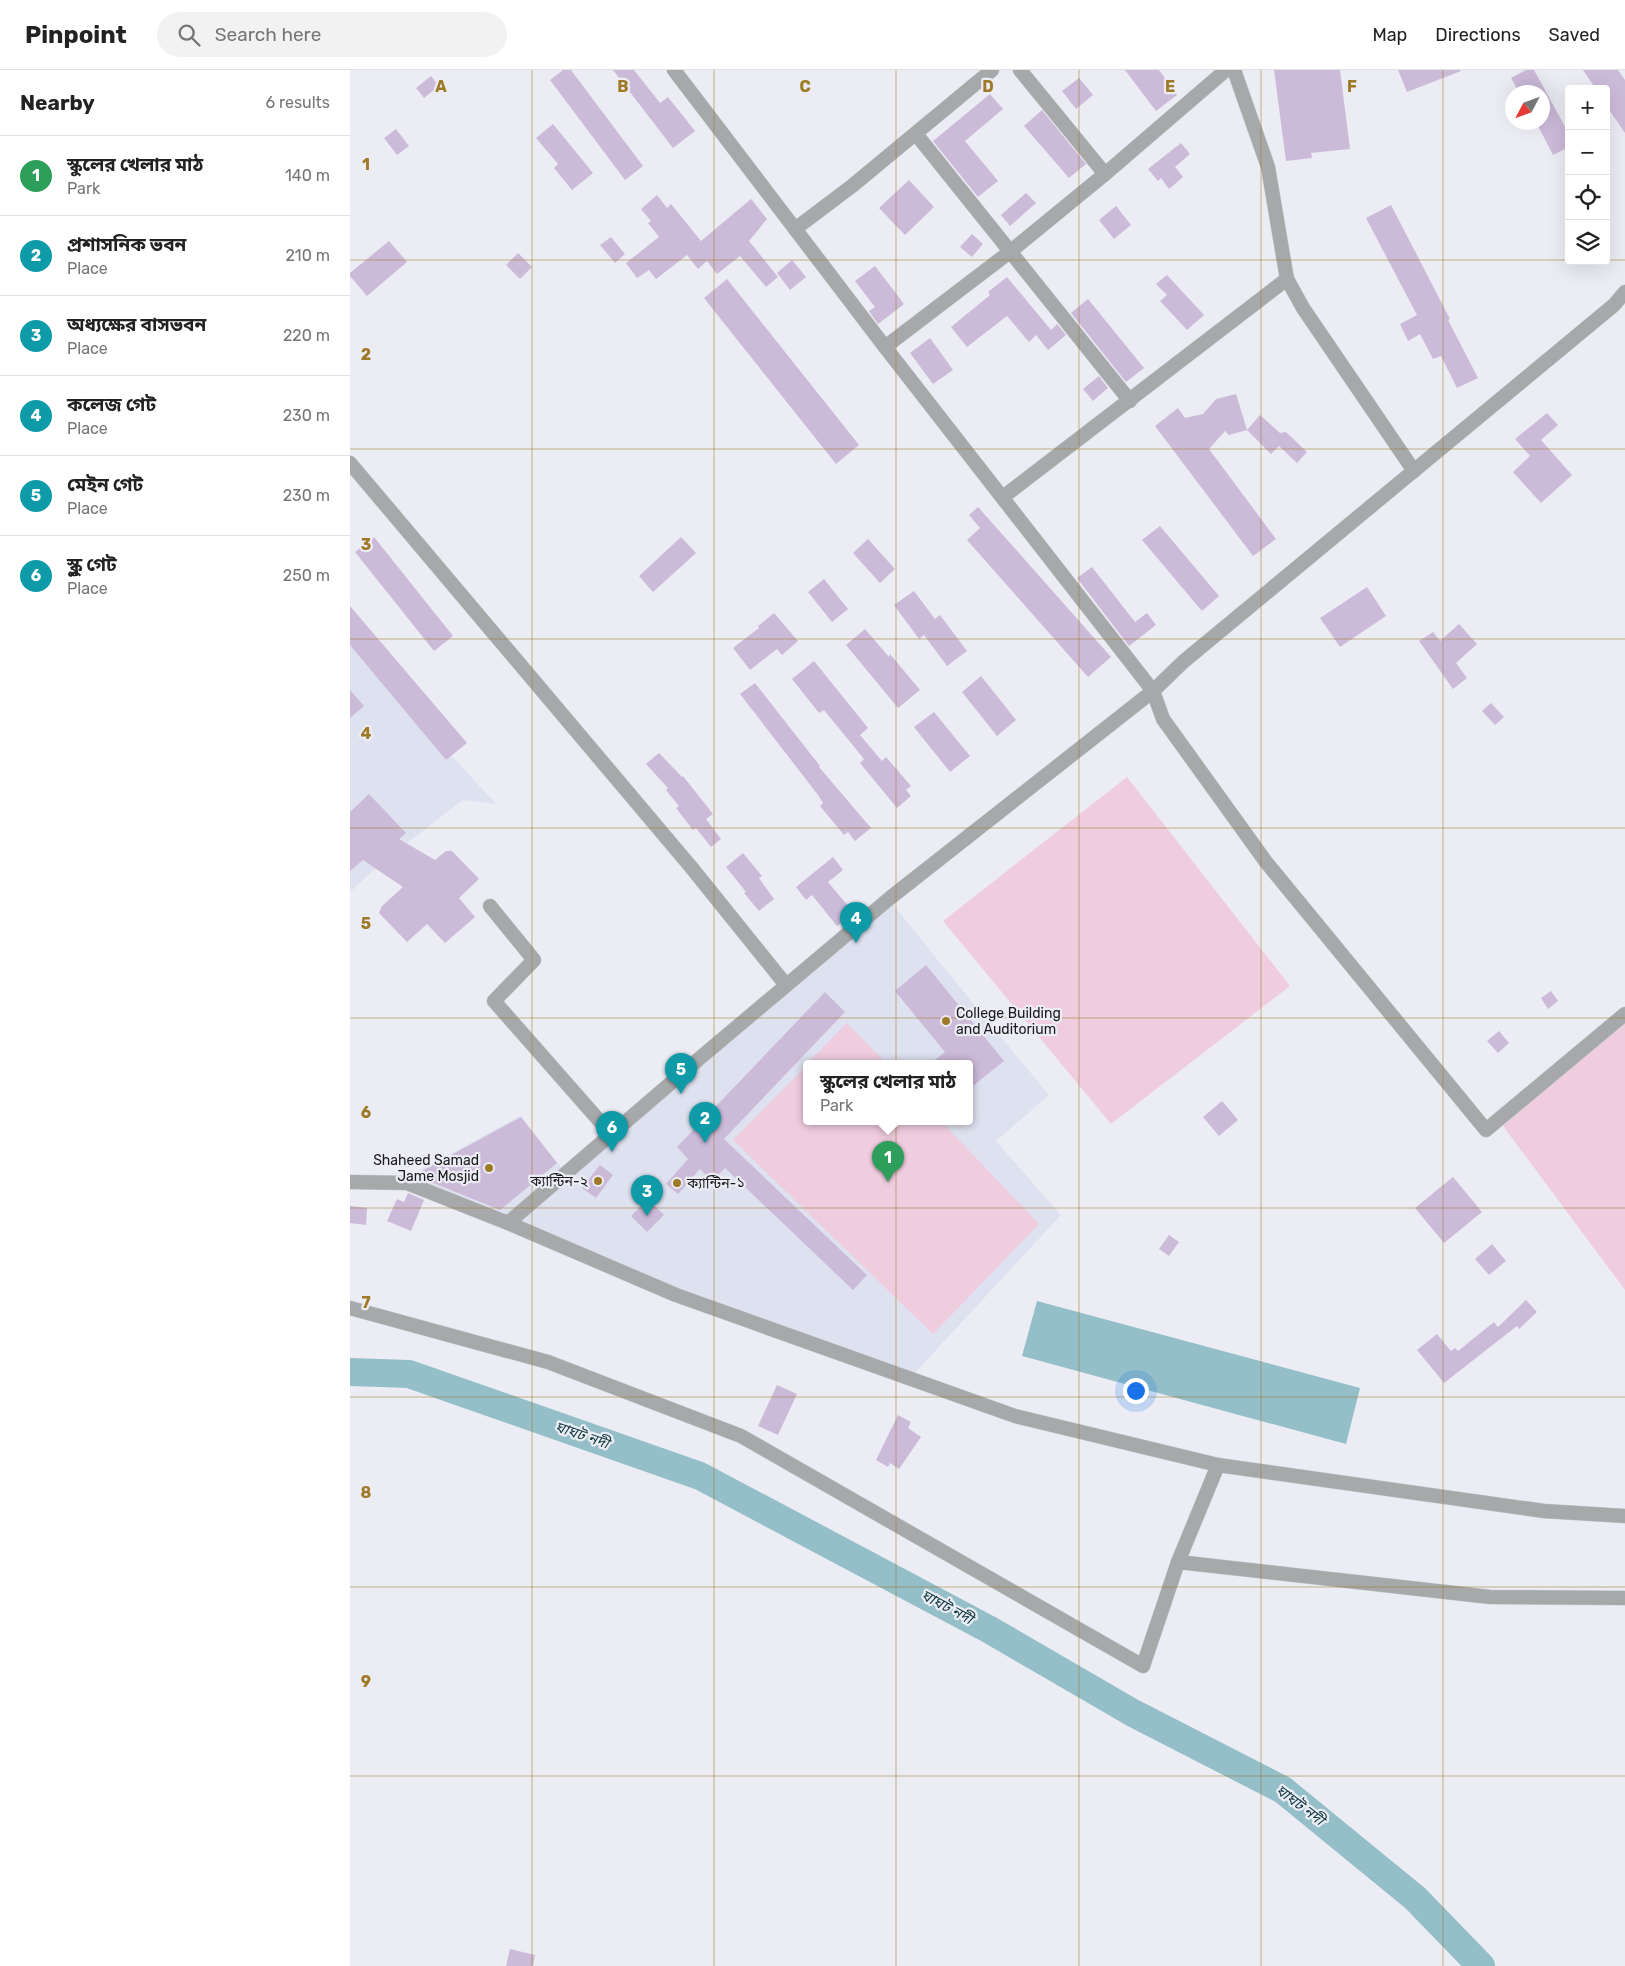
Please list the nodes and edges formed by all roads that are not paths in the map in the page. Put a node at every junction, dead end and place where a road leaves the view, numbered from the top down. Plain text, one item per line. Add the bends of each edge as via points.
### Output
1 (674, 70) edge
2 (992, 70) edge
3 (1020, 70) edge
4 (1226, 70) edge
5 (1234, 70) edge
6 (916, 134) junction
7 (1105, 174) junction
8 (795, 229) junction
9 (1011, 251) junction
10 (1287, 280) junction
11 (1625, 292) edge
12 (885, 347) junction
13 (1130, 401) junction
14 (350, 463) edge
15 (1414, 471) junction
16 (1003, 497) junction
17 (1153, 691) junction
18 (490, 906) dead end
19 (786, 986) junction
20 (1625, 1014) edge
21 (612, 1134) junction
22 (350, 1182) edge
23 (508, 1223) junction
24 (350, 1308) edge
25 (1218, 1465) junction
26 (1625, 1516) edge
27 (1178, 1562) junction
28 (1625, 1598) edge

1 - 8 street
2 - 6 street
3 - 7 street
4 - 7 street
5 - 10 street via 1268,167
6 - 8 street
6 - 9 street
7 - 9 street
8 - 12 street
9 - 12 street
9 - 13 street
10 - 13 street
10 - 15 street
11 - 15 street via 1614,305
12 - 16 street
13 - 16 street
14 - 19 street via 691,867
15 - 17 street via 1183,662
16 - 17 street
17 - 19 street via 890,898
17 - 20 street via 1163,719 1266,862 1486,1130
18 - 21 street via 534,960 494,1001
19 - 21 street
21 - 23 street
22 - 23 street via 407,1183
23 - 25 street via 676,1295 1015,1416
24 - 27 street via 548,1362 741,1436 1143,1666
25 - 26 street via 1544,1511
25 - 27 street
27 - 28 street via 1490,1597

